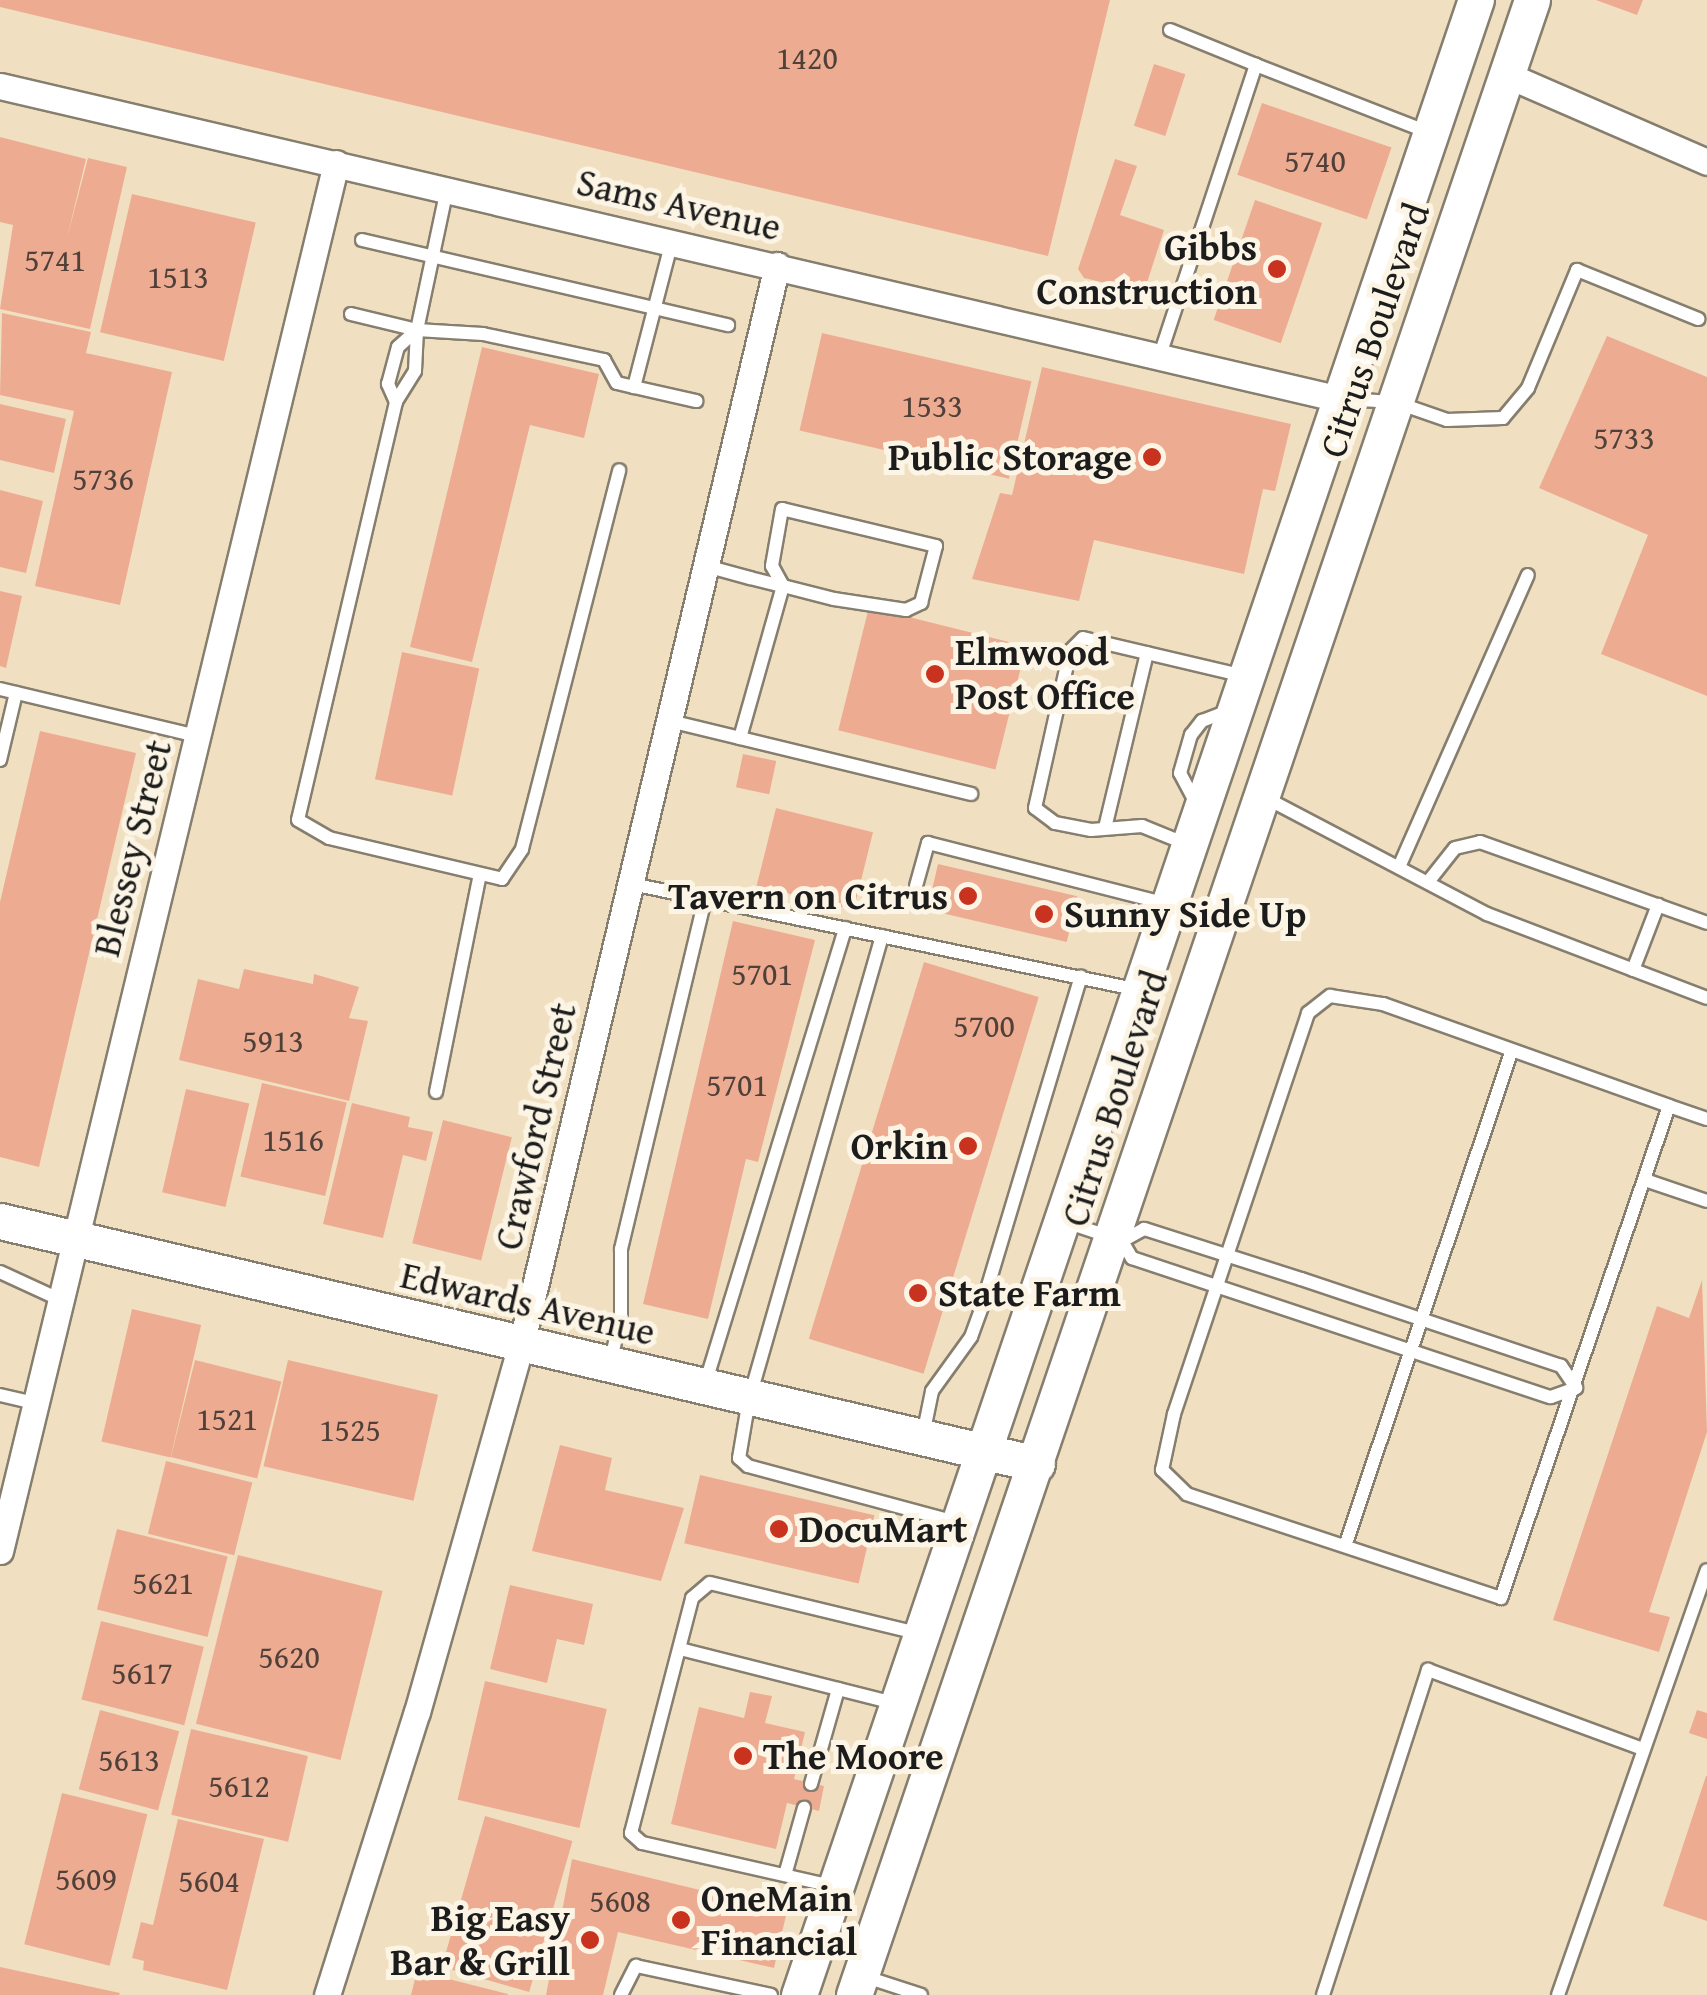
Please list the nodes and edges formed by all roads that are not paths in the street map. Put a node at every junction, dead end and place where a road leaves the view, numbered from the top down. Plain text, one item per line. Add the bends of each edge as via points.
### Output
1 (1476, 0) edge
2 (1532, 0) edge
3 (1170, 30) dead end
4 (1256, 66) junction
5 (1507, 76) junction
6 (0, 86) edge
7 (1433, 134) junction
8 (1707, 162) edge
9 (336, 163) junction
10 (447, 189) junction
11 (362, 240) dead end
12 (672, 240) junction
13 (432, 257) junction
14 (777, 265) junction
15 (654, 308) junction
16 (351, 314) dead end
17 (1698, 319) dead end
18 (728, 326) dead end
19 (416, 330) junction
20 (1158, 358) junction
21 (634, 387) junction
22 (1340, 399) junction
23 (696, 400) dead end
24 (396, 402) junction
25 (1394, 402) junction
26 (619, 470) dead end
27 (1316, 472) junction
28 (706, 566) junction
29 (1528, 575) dead end
30 (783, 586) junction
31 (1147, 653) junction
32 (1306, 658) junction
33 (0, 689) edge
34 (1242, 692) junction
35 (16, 693) junction
36 (670, 721) junction
37 (197, 736) junction
38 (740, 738) junction
39 (0, 760) edge
40 (970, 794) dead end
41 (1259, 794) junction
42 (1105, 828) junction
43 (1189, 847) junction
44 (1400, 867) junction
45 (480, 874) junction
46 (1428, 882) junction
47 (632, 884) junction
48 (916, 886) dead end
49 (706, 900) junction
50 (1170, 904) junction
51 (1658, 905) junction
52 (1707, 922) edge
53 (845, 928) junction
54 (882, 936) junction
55 (1633, 970) junction
56 (1082, 977) junction
57 (1142, 990) junction
58 (1707, 998) edge
59 (1512, 1050) junction
60 (436, 1092) dead end
61 (1669, 1106) junction
62 (1707, 1119) edge
63 (1645, 1180) junction
64 (1707, 1200) edge
65 (0, 1221) edge
66 (1063, 1222) junction
67 (76, 1239) junction
68 (1117, 1239) junction
69 (1227, 1255) junction
70 (0, 1272) edge
71 (1218, 1286) junction
72 (61, 1300) junction
73 (1420, 1318) junction
74 (521, 1345) junction
75 (1411, 1350) junction
76 (610, 1366) junction
77 (704, 1388) junction
78 (1576, 1388) junction
79 (0, 1395) edge
80 (750, 1399) junction
81 (36, 1403) junction
82 (922, 1438) junction
83 (985, 1451) junction
84 (1037, 1464) junction
85 (4, 1517) edge
86 (960, 1523) junction
87 (1344, 1546) junction
88 (0, 1551) edge
89 (1707, 1570) edge
90 (923, 1634) junction
91 (680, 1650) junction
92 (838, 1689) junction
93 (900, 1705) junction
94 (1643, 1749) junction
95 (811, 1784) dead end
96 (804, 1808) dead end
97 (785, 1875) junction
98 (838, 1888) junction
99 (857, 1985) edge
100 (327, 1995) edge
101 (621, 1995) edge
102 (771, 1995) edge
103 (799, 1995) edge
104 (921, 1995) edge
105 (1323, 1995) edge
106 (1558, 1995) edge

1 - 7 street, Citrus Boulevard
2 - 5 street, Citrus Boulevard
3 - 4 lane
4 - 7 lane
4 - 20 lane
5 - 8 street
5 - 25 street, Citrus Boulevard
6 - 9 street, Sams Avenue
7 - 22 street, Citrus Boulevard
9 - 10 street, Sams Avenue
9 - 37 street, Blessey Street
10 - 12 street, Sams Avenue
10 - 13 lane
11 - 13 lane
12 - 14 street, Sams Avenue
12 - 15 lane
13 - 15 lane
13 - 19 lane
14 - 20 street, Sams Avenue
14 - 28 street, Crawford Street
15 - 18 lane
15 - 21 lane
16 - 19 lane
17 - 25 lane via 1577,270 1528,388 1503,418 1447,420
19 - 21 lane via 483,334 604,360 617,383
19 - 24 lane via 416,371
19 - 24 lane via 398,346 388,384
20 - 22 street, Sams Avenue
21 - 23 lane
22 - 25 lane
22 - 27 street, Citrus Boulevard
24 - 45 lane via 298,820 329,838
25 - 32 street, Citrus Boulevard
26 - 45 lane via 522,849 502,878
27 - 32 street via 1345,496 1304,624
27 - 34 street, Citrus Boulevard
28 - 30 lane
28 - 36 street, Crawford Street
29 - 44 lane
30 - 30 lane via 906,610 921,604 936,546 782,509 772,566
30 - 38 lane
31 - 34 lane
31 - 42 lane
31 - 42 lane via 1083,638 1070,651 1035,808 1055,823
32 - 41 street, Citrus Boulevard
33 - 35 lane
34 - 41 street via 1256,704 1246,780
34 - 43 street, Citrus Boulevard
35 - 37 lane
35 - 39 lane
36 - 38 lane
36 - 47 street, Crawford Street
37 - 67 street, Blessey Street
38 - 40 lane
41 - 44 lane
41 - 68 street, Citrus Boulevard
42 - 43 lane via 1158,828
43 - 50 street, Citrus Boulevard
44 - 46 lane
45 - 60 lane
46 - 51 lane via 1455,848 1480,842
46 - 55 lane via 1487,914
47 - 49 lane
47 - 74 street, Crawford Street
48 - 50 lane via 928,842
49 - 53 lane
49 - 76 lane via 621,1249 621,1315
50 - 57 street, Citrus Boulevard
51 - 52 lane
51 - 55 lane
53 - 54 lane
53 - 77 lane
54 - 56 lane
54 - 80 lane
55 - 58 lane
56 - 57 lane
56 - 82 lane via 982,1306 970,1337 932,1392
57 - 66 street, Citrus Boulevard
59 - 61 lane
59 - 69 lane via 1383,1004 1330,996 1308,1013
59 - 73 lane
61 - 62 lane
61 - 63 lane
63 - 64 lane
63 - 78 lane
65 - 67 street, Edwards Avenue
66 - 68 lane
66 - 83 street, Citrus Boulevard
67 - 72 street, Blessey Street
67 - 74 street, Edwards Avenue
68 - 69 lane via 1144,1229
68 - 71 lane via 1132,1258
68 - 84 street, Citrus Boulevard
69 - 71 lane
69 - 73 lane
70 - 72 lane
71 - 75 lane
71 - 87 lane via 1162,1470 1187,1494
72 - 81 street, Blessey Street
73 - 75 lane
73 - 78 lane via 1561,1366
74 - 76 street, Edwards Avenue
74 - 100 street, Crawford Street via 417,1712
75 - 78 lane via 1550,1397
75 - 87 lane
76 - 77 street, Edwards Avenue
77 - 80 street, Edwards Avenue
78 - 87 lane via 1501,1598
79 - 81 lane
80 - 82 street, Edwards Avenue
80 - 86 lane via 740,1458 748,1466
81 - 85 street, Blessey Street
82 - 83 street, Edwards Avenue
83 - 84 street, Edwards Avenue
83 - 86 street, Citrus Boulevard
84 - 99 street, Citrus Boulevard
85 - 88 street, Blessey Street
86 - 90 street, Citrus Boulevard
89 - 94 lane
90 - 91 lane via 710,1583 692,1598
90 - 93 street, Citrus Boulevard
91 - 92 lane
91 - 97 lane via 631,1833 642,1843
92 - 93 lane
92 - 95 lane
93 - 98 street, Citrus Boulevard
94 - 105 lane via 1428,1670
94 - 106 lane
96 - 97 lane
97 - 98 lane
98 - 103 street, Citrus Boulevard
99 - 104 lane
101 - 102 lane via 636,1966

